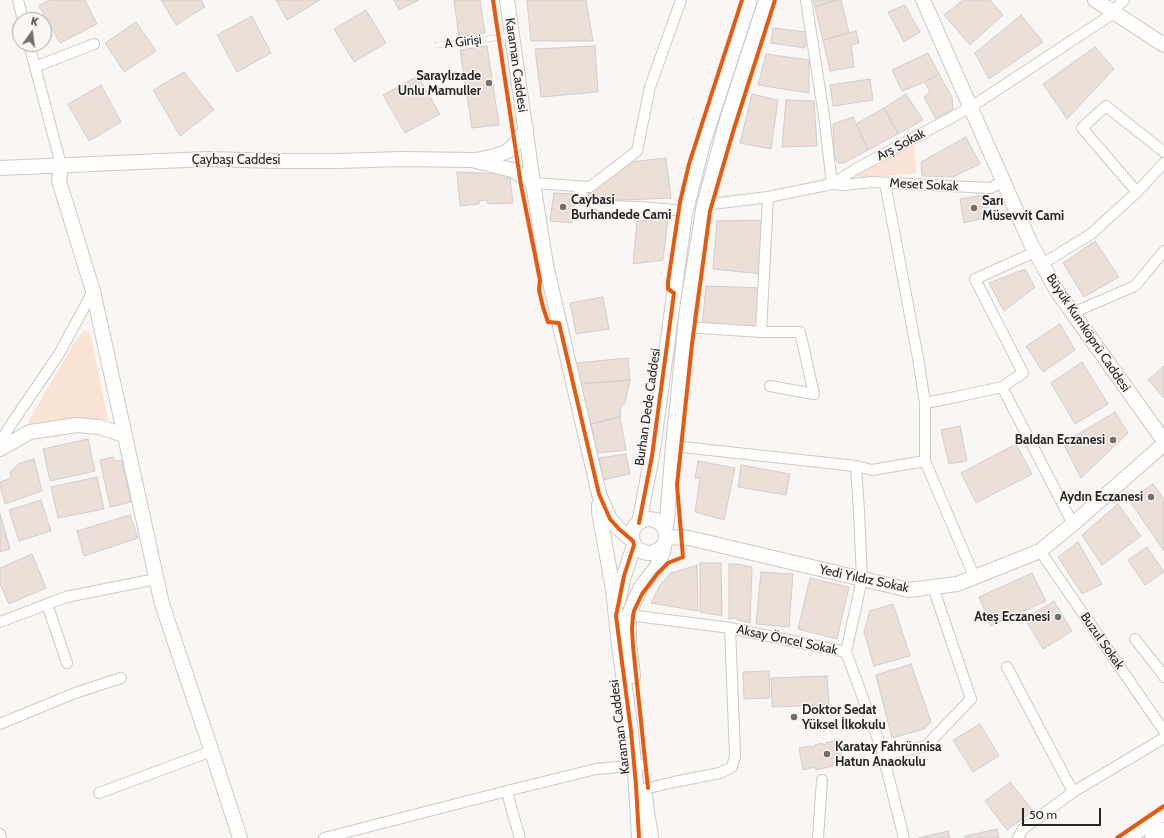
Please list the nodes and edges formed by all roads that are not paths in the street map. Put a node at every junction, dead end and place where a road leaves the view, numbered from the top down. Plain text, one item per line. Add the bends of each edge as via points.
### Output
1 (18, 0) edge
2 (507, 0) edge
3 (681, 0) edge
4 (750, 0) edge
5 (766, 0) edge
6 (806, 0) edge
7 (923, 0) edge
8 (1095, 0) edge
9 (1124, 0) edge
10 (21, 12) edge
11 (1113, 12) junction
12 (512, 36) junction
13 (94, 44) dead end
14 (438, 45) dead end
15 (1164, 45) edge
16 (31, 52) edge
17 (35, 67) junction
18 (971, 107) junction
19 (526, 129) junction
20 (1164, 152) edge
21 (472, 160) junction
22 (1164, 163) edge
23 (61, 166) junction
24 (0, 168) edge
25 (1004, 182) junction
26 (533, 183) junction
27 (885, 183) junction
28 (832, 184) junction
29 (578, 187) junction
30 (1137, 192) junction
31 (768, 197) junction
32 (704, 205) junction
33 (686, 210) junction
34 (1164, 251) edge
35 (1038, 258) junction
36 (93, 290) junction
37 (1072, 313) junction
38 (686, 327) junction
39 (761, 332) junction
40 (770, 386) dead end
41 (1002, 387) junction
42 (925, 402) junction
43 (124, 435) junction
44 (0, 442) edge
45 (1164, 443) edge
46 (673, 446) junction
47 (0, 449) edge
48 (925, 461) junction
49 (856, 466) junction
50 (599, 494) junction
51 (639, 523) junction
52 (1073, 524) junction
53 (665, 537) junction
54 (634, 543) junction
55 (1040, 551) junction
56 (974, 576) junction
57 (156, 579) junction
58 (862, 579) junction
59 (933, 587) junction
60 (47, 604) junction
61 (623, 616) junction
62 (0, 622) edge
63 (730, 628) junction
64 (1135, 639) dead end
65 (846, 652) junction
66 (67, 663) dead end
67 (1007, 667) dead end
68 (1164, 677) edge
69 (121, 678) dead end
70 (0, 724) edge
71 (1164, 731) edge
72 (1164, 738) edge
73 (212, 751) junction
74 (883, 755) junction
75 (638, 766) junction
76 (822, 780) dead end
77 (640, 789) junction
78 (507, 790) junction
79 (1073, 792) junction
80 (99, 793) dead end
81 (1164, 813) edge
82 (1164, 830) edge
83 (0, 834) edge
84 (1, 838) edge
85 (240, 838) edge
86 (324, 838) edge
87 (520, 838) edge
88 (638, 838) edge
89 (651, 838) edge
90 (818, 838) edge
91 (904, 838) edge
92 (1018, 838) edge
93 (1128, 838) edge
94 (1152, 838) edge

1 - 10 street
2 - 12 street, Karaman Caddesi
3 - 29 street via 650,87 637,151 590,187
4 - 33 street, Burhan Dede Caddesi via 703,143
5 - 32 street via 727,120
6 - 28 street
7 - 18 street, Büyük Kumköprü Caddesi
8 - 11 street
9 - 11 street, Arş Sokak
11 - 15 street
11 - 18 street, Arş Sokak
12 - 14 lane, A Girişi
12 - 19 street, Karaman Caddesi
13 - 17 street
16 - 17 street
17 - 23 street
18 - 25 street, Büyük Kumköprü Caddesi
18 - 28 street, Arş Sokak
19 - 21 street via 508,151
19 - 26 street, Karaman Caddesi
20 - 30 street via 1106,106 1082,128
21 - 23 street, Çaybaşı Caddesi via 208,159
21 - 26 street via 512,170
22 - 30 street
23 - 24 street, Çaybaşı Caddesi
23 - 36 street via 59,181
25 - 27 street, Meset Sokak via 990,188
25 - 35 street, Büyük Kumköprü Caddesi
26 - 29 street
26 - 50 street, Karaman Caddesi via 546,265
27 - 28 street, Meset Sokak
27 - 42 street
28 - 31 street
29 - 33 street via 585,200 602,206
30 - 35 street via 1091,234
31 - 32 street
31 - 39 street
32 - 38 street
33 - 51 street, Burhan Dede Caddesi via 652,456
34 - 37 street via 1135,286
35 - 37 street, Büyük Kumköprü Caddesi
35 - 41 street via 975,278 1023,373
36 - 43 street
36 - 44 street via 59,354
37 - 45 street, Büyük Kumköprü Caddesi
38 - 39 street
38 - 46 street
39 - 40 street via 800,332 814,394
41 - 42 street
41 - 52 street
42 - 48 street
43 - 47 street via 99,427 77,425 30,432
43 - 57 street
45 - 52 street, Yedi Yıldız Sokak
46 - 49 street
46 - 53 street
48 - 49 street via 872,470
48 - 56 street
49 - 58 street
50 - 54 street via 610,519
50 - 61 street, Karaman Caddesi via 599,512 613,589
51 - 53 street via 654,520 659,523
51 - 54 street via 633,530
52 - 55 street, Yedi Yıldız Sokak
53 - 54 street via 662,547 653,553 642,552
53 - 58 street, Yedi Yıldız Sokak via 689,538
53 - 61 street, Karaman Caddesi via 663,552 656,568
54 - 61 street, Karaman Caddesi via 624,576
55 - 56 street, Yedi Yıldız Sokak
55 - 71 street, Buzul Sokak
56 - 59 street, Yedi Yıldız Sokak via 957,584
57 - 60 street via 66,597
57 - 73 street via 162,604
58 - 59 street, Yedi Yıldız Sokak via 909,590
58 - 65 street
59 - 74 street via 971,699 926,746
60 - 62 street
60 - 66 street
61 - 63 street, Aksay Öncel Sokak
61 - 75 street, Karaman Caddesi via 629,642
63 - 65 street, Aksay Öncel Sokak
63 - 77 street via 735,756 732,767 720,773
64 - 68 street
65 - 74 street, Aksay Öncel Sokak
67 - 79 street
69 - 70 street via 75,693
72 - 79 street
73 - 80 street
73 - 85 street
74 - 91 street, Aksay Öncel Sokak
75 - 77 street, Karaman Caddesi
75 - 78 street via 596,769
76 - 90 street
77 - 88 street, Karaman Caddesi
77 - 89 street, Karaman Caddesi
78 - 86 street
78 - 87 street
79 - 92 street via 1023,829
81 - 93 street
82 - 94 street
83 - 84 street

